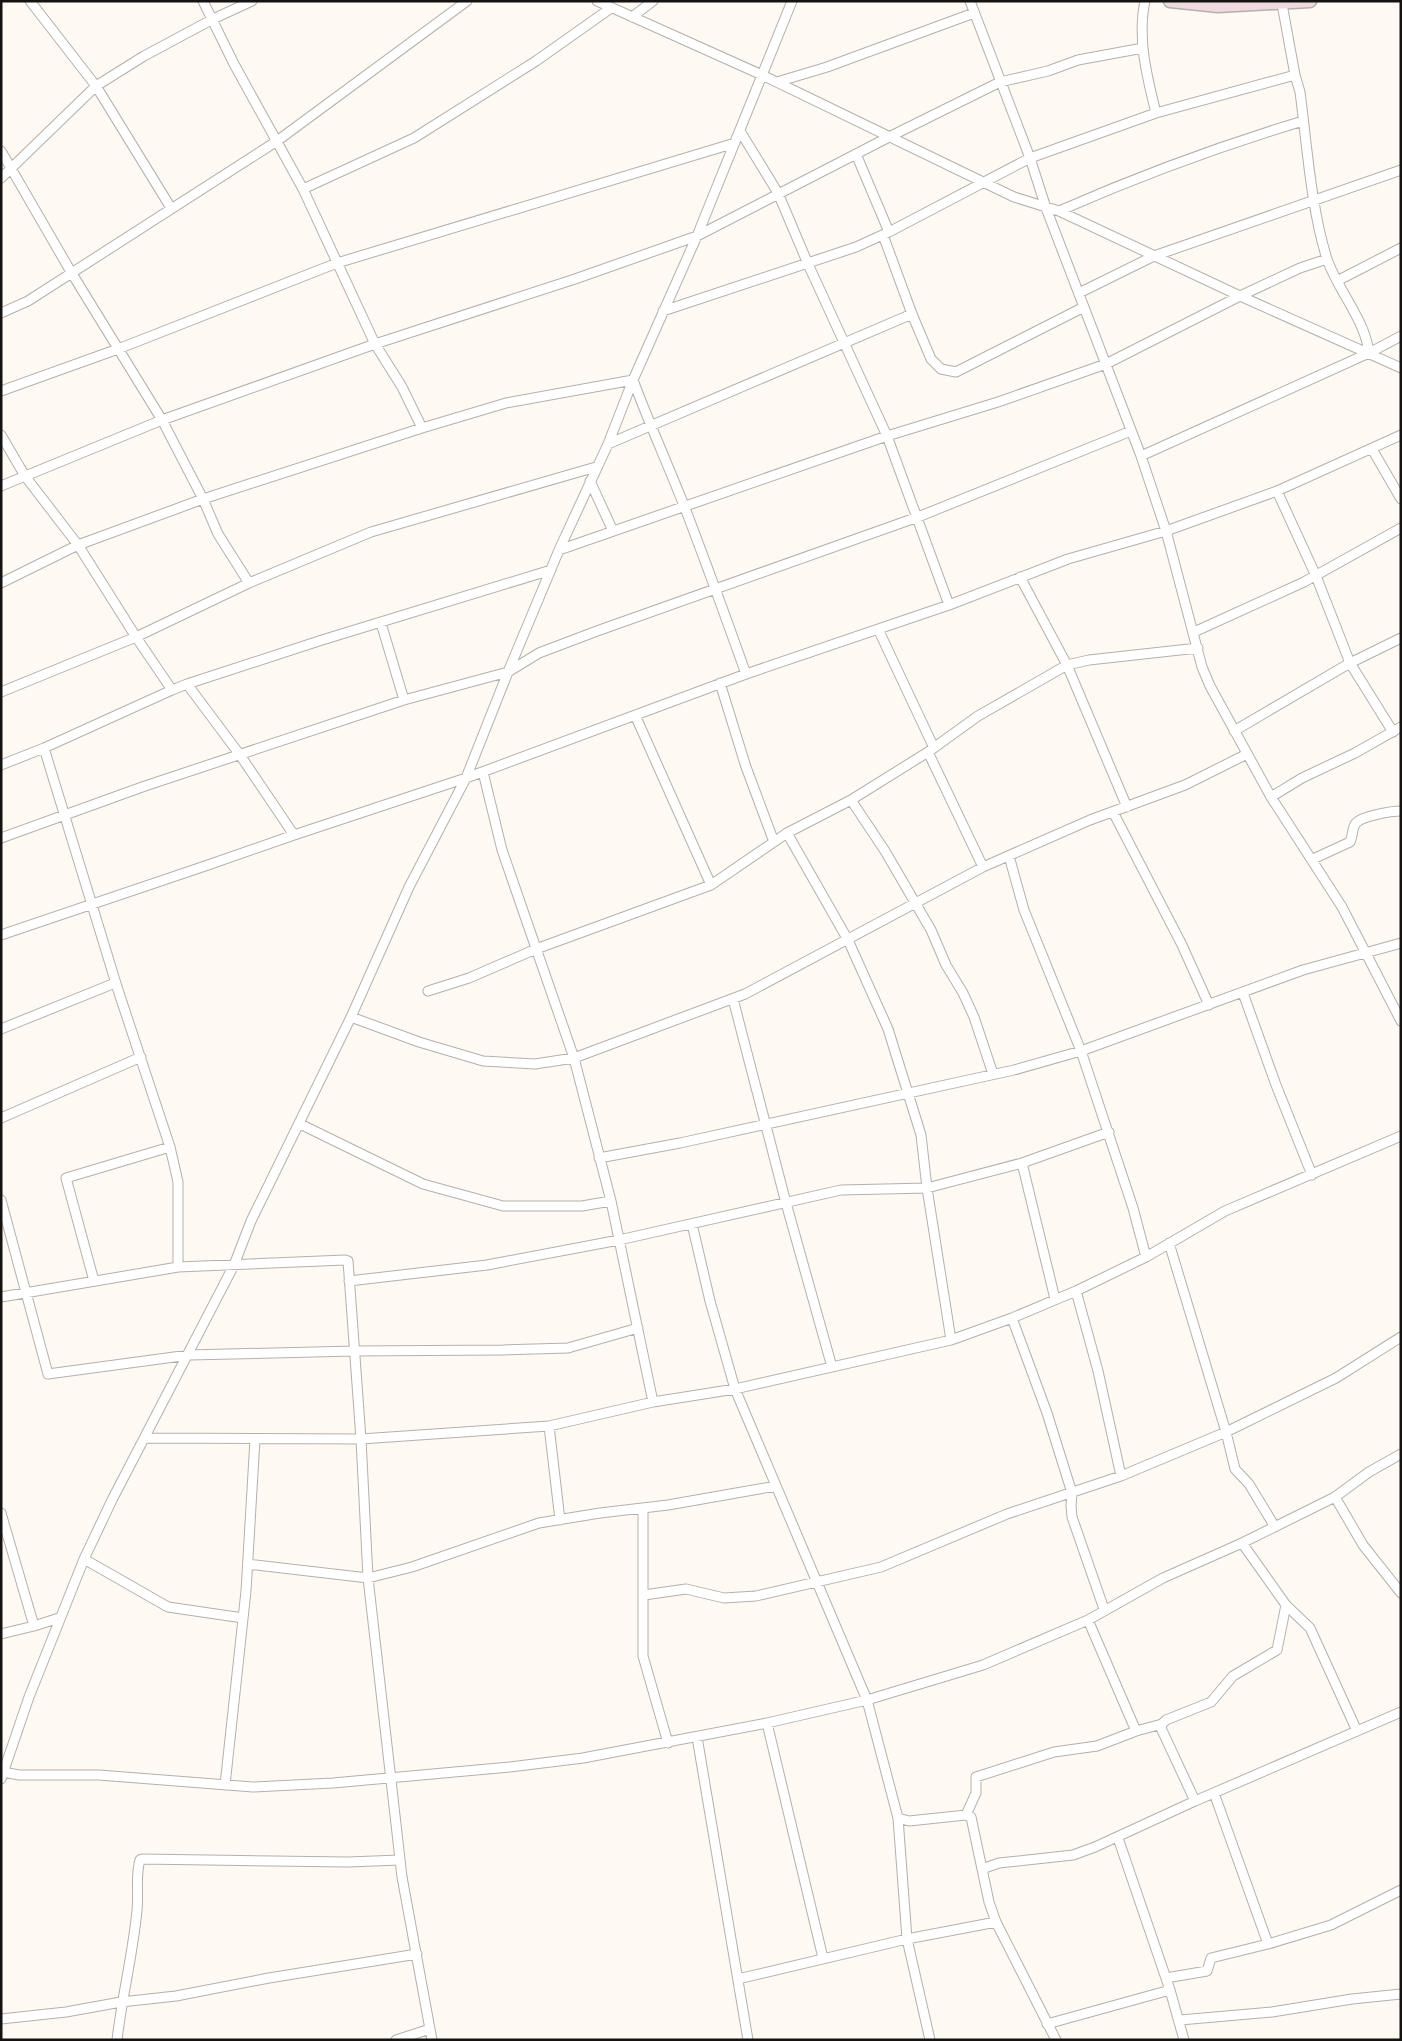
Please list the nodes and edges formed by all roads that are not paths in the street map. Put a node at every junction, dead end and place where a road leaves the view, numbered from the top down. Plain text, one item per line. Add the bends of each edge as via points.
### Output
1 (30, 1) edge
2 (203, 1) edge
3 (252, 1) edge
4 (467, 1) edge
5 (597, 1) edge
6 (653, 1) edge
7 (792, 1) edge
8 (970, 1) edge
9 (1145, 1) edge
10 (1170, 1) edge
11 (1310, 1) edge
12 (1282, 4) junction
13 (611, 8) junction
14 (974, 13) junction
15 (632, 17) junction
16 (213, 19) junction
17 (1143, 48) junction
18 (762, 75) junction
19 (1294, 75) junction
20 (776, 82) junction
21 (1000, 82) junction
22 (96, 86) junction
23 (1156, 113) junction
24 (1303, 121) junction
25 (740, 131) junction
26 (889, 137) junction
27 (277, 141) junction
28 (735, 143) junction
29 (1, 151) edge
30 (856, 154) junction
31 (1030, 158) junction
32 (12, 168) junction
33 (1401, 170) edge
34 (1, 178) edge
35 (984, 182) junction
36 (303, 189) junction
37 (778, 193) junction
38 (1314, 200) junction
39 (171, 208) junction
40 (1046, 208) junction
41 (1059, 211) junction
42 (886, 233) junction
43 (697, 236) junction
44 (1401, 248) edge
45 (1154, 256) junction
46 (1327, 259) junction
47 (337, 263) junction
48 (808, 264) junction
49 (71, 272) junction
50 (1338, 281) junction
51 (1078, 293) junction
52 (1240, 296) junction
53 (1084, 307) junction
54 (663, 311) junction
55 (1, 313) edge
56 (912, 314) junction
57 (1401, 336) edge
58 (375, 344) junction
59 (845, 344) junction
60 (118, 349) junction
61 (1369, 353) junction
62 (1106, 364) junction
63 (1401, 368) edge
64 (633, 380) junction
65 (1, 391) edge
66 (162, 420) junction
67 (650, 426) junction
68 (422, 428) junction
69 (1131, 431) junction
70 (1, 435) edge
71 (1401, 435) edge
72 (887, 436) junction
73 (608, 444) junction
74 (1372, 449) junction
75 (1141, 456) junction
76 (596, 467) junction
77 (25, 476) junction
78 (590, 481) junction
79 (1, 486) edge
80 (1277, 491) junction
81 (203, 499) junction
82 (1401, 499) edge
83 (684, 506) junction
84 (918, 517) junction
85 (1399, 530) edge
86 (613, 531) junction
87 (1166, 531) junction
88 (1401, 540) edge
89 (78, 544) junction
90 (559, 550) junction
91 (551, 570) junction
92 (1316, 576) junction
93 (1020, 577) junction
94 (1, 583) edge
95 (249, 584) junction
96 (716, 588) junction
97 (949, 605) junction
98 (381, 623) junction
99 (878, 629) junction
100 (1194, 632) junction
101 (136, 637) junction
102 (1401, 638) edge
103 (1198, 648) junction
104 (1350, 663) junction
105 (1067, 664) junction
106 (508, 672) junction
107 (746, 674) junction
108 (720, 683) junction
109 (187, 684) junction
110 (172, 690) junction
111 (1, 692) edge
112 (404, 700) junction
113 (635, 715) junction
114 (1397, 729) edge
115 (1234, 731) junction
116 (44, 748) junction
117 (931, 750) junction
118 (1247, 754) junction
119 (240, 755) junction
120 (1, 765) edge
121 (483, 772) junction
122 (466, 778) junction
123 (1271, 797) junction
124 (851, 800) junction
125 (1126, 807) junction
126 (1401, 811) edge
127 (1113, 812) junction
128 (66, 815) junction
129 (787, 833) junction
130 (294, 834) junction
131 (1, 838) edge
132 (774, 842) junction
133 (1009, 856) junction
134 (1313, 860) junction
135 (984, 867) junction
136 (711, 885) junction
137 (92, 904) junction
138 (916, 904) junction
139 (1, 935) edge
140 (848, 940) junction
141 (1401, 943) edge
142 (536, 949) junction
143 (1366, 952) junction
144 (115, 983) junction
145 (428, 991) dead end
146 (1243, 993) junction
147 (733, 999) junction
148 (1209, 1005) junction
149 (351, 1017) junction
150 (1401, 1021) edge
151 (1, 1029) edge
152 (1082, 1051) junction
153 (141, 1057) junction
154 (574, 1058) junction
155 (993, 1074) junction
156 (908, 1093) junction
157 (1, 1118) edge
158 (765, 1123) junction
159 (300, 1124) junction
160 (1109, 1132) junction
161 (1401, 1136) edge
162 (170, 1147) junction
163 (600, 1158) junction
164 (1022, 1163) junction
165 (1312, 1175) junction
166 (927, 1188) junction
167 (1, 1200) edge
168 (611, 1201) junction
169 (786, 1203) junction
170 (692, 1224) junction
171 (619, 1240) junction
172 (1169, 1244) junction
173 (1146, 1257) junction
174 (234, 1266) junction
175 (178, 1267) junction
176 (94, 1281) junction
177 (349, 1281) junction
178 (1076, 1290) junction
179 (26, 1292) junction
180 (1, 1297) edge
181 (1056, 1299) junction
182 (1012, 1318) junction
183 (638, 1328) junction
184 (1401, 1337) edge
185 (951, 1340) junction
186 (354, 1351) junction
187 (189, 1355) junction
188 (832, 1368) junction
189 (735, 1389) junction
190 (653, 1402) junction
191 (549, 1426) junction
192 (1226, 1432) junction
193 (146, 1438) junction
194 (255, 1439) junction
195 (361, 1439) junction
196 (1401, 1454) edge
197 (1121, 1476) junction
198 (776, 1486) junction
199 (1072, 1493) junction
200 (1335, 1497) junction
201 (644, 1508) junction
202 (1, 1512) edge
203 (560, 1520) junction
204 (1275, 1527) junction
205 (1242, 1543) junction
206 (84, 1559) junction
207 (248, 1564) junction
208 (368, 1578) junction
209 (818, 1581) junction
210 (1401, 1593) edge
211 (644, 1595) junction
212 (1286, 1604) junction
213 (1104, 1609) junction
214 (59, 1618) junction
215 (243, 1618) junction
216 (1088, 1620) junction
217 (34, 1626) junction
218 (1, 1634) edge
219 (868, 1700) junction
220 (1401, 1712) edge
221 (766, 1723) junction
222 (1162, 1724) junction
223 (1136, 1731) junction
224 (1356, 1731) junction
225 (697, 1737) junction
226 (668, 1743) junction
227 (2, 1775) edge
228 (390, 1778) junction
229 (225, 1785) junction
230 (1214, 1793) junction
231 (1195, 1802) junction
232 (966, 1815) junction
233 (898, 1818) junction
234 (1118, 1838) junction
235 (400, 1860) junction
236 (982, 1869) junction
237 (1401, 1890) edge
238 (996, 1922) junction
239 (907, 1939) junction
240 (1268, 1944) junction
241 (416, 1954) junction
242 (823, 1958) junction
243 (738, 1978) junction
244 (1166, 1978) junction
245 (1170, 1990) junction
246 (1401, 1994) edge
247 (121, 2002) junction
248 (1, 2019) edge
249 (1180, 2020) junction
250 (1047, 2024) junction
251 (430, 2029) junction
252 (117, 2040) edge
253 (396, 2040) edge
254 (432, 2040) edge
255 (748, 2040) edge
256 (930, 2040) edge
257 (1056, 2040) edge
258 (1184, 2040) edge

1 - 22 street
2 - 16 street
3 - 16 street
4 - 27 street
5 - 13 street
6 - 15 street
7 - 18 street
8 - 14 street
9 - 17 street
10 - 12 main road via 1218,6
11 - 12 main road
12 - 19 street
13 - 15 street
13 - 36 street via 536,61 414,138
14 - 20 street via 827,67
14 - 21 street
15 - 18 street
16 - 22 street
16 - 27 street
17 - 21 street via 1078,60
17 - 23 street
18 - 20 street
18 - 25 street
19 - 23 street
19 - 24 street via 1300,92
20 - 26 street
21 - 26 street
21 - 31 street
22 - 32 street
22 - 39 street
23 - 31 street
24 - 38 street
24 - 41 street via 1228,144
25 - 28 street
25 - 37 street
26 - 30 street
26 - 35 street
27 - 36 street
27 - 39 street
28 - 43 street
28 - 47 street
29 - 32 street
30 - 37 street
30 - 42 street
31 - 35 street
31 - 40 street
32 - 34 street
32 - 49 street
33 - 38 street
35 - 40 street
35 - 42 street
36 - 47 street
37 - 43 street
37 - 48 street
38 - 45 street
38 - 46 street
39 - 49 street
40 - 41 street
40 - 51 street
41 - 45 street
42 - 48 street
42 - 56 street
43 - 54 street
43 - 58 street
44 - 50 street
45 - 51 street
45 - 52 street
46 - 50 street
46 - 52 street
47 - 58 street
47 - 60 street
48 - 54 street
48 - 59 street
49 - 55 street via 28,301
49 - 60 street
50 - 61 street via 1362,330
51 - 53 street
52 - 61 street
52 - 62 street
53 - 56 street via 956,372 949,372 931,359
53 - 62 street
54 - 64 street
56 - 59 street
57 - 61 street
58 - 66 street
58 - 68 street via 402,387
59 - 67 street
59 - 72 street
60 - 65 street
60 - 66 street
61 - 63 street
61 - 75 street
62 - 69 street
62 - 72 street
64 - 67 street
64 - 68 street via 506,403
64 - 73 street
66 - 77 street
66 - 81 street
67 - 73 street
67 - 83 street
68 - 81 street
69 - 75 street
69 - 84 street
70 - 77 street
71 - 74 street
72 - 83 street
72 - 84 street
73 - 76 street
74 - 80 street
74 - 82 street
75 - 87 street
76 - 78 street
76 - 95 street via 371,532
77 - 79 street
77 - 89 street
78 - 86 street
78 - 90 street
80 - 87 street
80 - 92 street
81 - 89 street
81 - 95 street via 220,538
83 - 86 street
83 - 96 street
84 - 96 street
84 - 97 street
85 - 88 street
85 - 92 street
86 - 90 street
87 - 93 street via 1068,559
87 - 100 street
89 - 94 street
89 - 101 street
90 - 91 street
91 - 98 street
91 - 106 street
92 - 100 street
92 - 104 street
93 - 97 street
93 - 105 street
95 - 101 street
96 - 106 street via 539,653
96 - 107 street
97 - 99 street
98 - 109 street
98 - 112 street
99 - 107 street
99 - 117 street
100 - 103 street
101 - 110 street
101 - 111 street
102 - 104 street
103 - 105 street
103 - 115 street via 1210,686
104 - 114 street
104 - 115 street
105 - 117 street via 978,716
105 - 125 street
106 - 112 street
106 - 122 street
107 - 108 street
108 - 113 street
108 - 132 street
109 - 110 street
109 - 119 street
110 - 116 street
112 - 119 street
113 - 121 street
113 - 136 street
114 - 123 street
115 - 118 street
116 - 120 street
116 - 128 street
117 - 124 street
117 - 135 street
118 - 123 street
118 - 125 street via 1185,786
119 - 128 street
119 - 130 street
121 - 122 street
121 - 142 street via 502,850
122 - 130 street
122 - 149 street via 409,887
123 - 134 street
124 - 129 street
124 - 138 street
125 - 127 street
126 - 134 street via 1360,820 1350,842
127 - 133 street
127 - 148 street via 1182,945
128 - 131 street
128 - 137 street
129 - 132 street
129 - 140 street
130 - 137 street
132 - 136 street
133 - 135 street
133 - 152 street via 1024,910
134 - 143 street
135 - 138 street
136 - 142 street
137 - 139 street
137 - 144 street
138 - 140 street
138 - 155 street via 974,1017
140 - 147 street
140 - 156 street via 888,1029
141 - 143 street
142 - 145 street via 469,978
142 - 154 street
143 - 146 street via 1303,970
143 - 150 street
144 - 151 street
144 - 153 street
146 - 148 street
146 - 165 street
147 - 154 street
147 - 158 street
148 - 152 street
149 - 154 street via 419,1042 483,1060 535,1064
149 - 159 street
152 - 155 street
152 - 160 street
153 - 157 street
153 - 162 street
154 - 163 street
155 - 156 street
156 - 158 street
156 - 166 street via 922,1141
158 - 163 street
158 - 169 street
159 - 168 street via 423,1184 503,1206 582,1206
159 - 174 street via 251,1221
160 - 164 street
160 - 173 street
161 - 165 street
162 - 175 street via 178,1182
162 - 176 street via 66,1178
163 - 168 street
164 - 166 street
164 - 181 street
165 - 172 street via 1225,1211
166 - 169 street via 841,1190
166 - 185 street
167 - 179 street
168 - 171 street
169 - 170 street
169 - 188 street
170 - 171 street
170 - 189 street
171 - 177 street via 487,1265
171 - 183 street
172 - 173 street
172 - 192 street
173 - 178 street
174 - 175 street
174 - 177 street via 345,1260 349,1264
174 - 187 street
175 - 176 street
176 - 179 street
177 - 186 street
178 - 181 street
178 - 197 street
179 - 180 street
179 - 187 street via 48,1374
181 - 182 street
182 - 185 street
182 - 199 street via 1047,1412
183 - 186 street via 568,1348
183 - 190 street
184 - 192 street via 1330,1381
185 - 188 street
186 - 187 street
186 - 195 street
187 - 193 street
188 - 189 street
189 - 190 street
189 - 198 street
190 - 191 street
191 - 195 street
191 - 203 street
192 - 197 street
192 - 204 street via 1235,1469 1249,1484
193 - 194 street
193 - 206 street
194 - 195 street
194 - 207 street
195 - 208 street
196 - 200 street
197 - 199 street
198 - 201 street
198 - 209 street
199 - 209 street via 1008,1514 881,1567
199 - 213 street via 1072,1517
200 - 204 street
200 - 210 street via 1363,1546
201 - 203 street
201 - 211 street
202 - 217 street
203 - 208 street via 532,1525 412,1567
204 - 205 street
205 - 212 street
205 - 213 street via 1163,1578
206 - 214 street
206 - 215 street via 168,1607
207 - 208 street
207 - 215 street
208 - 228 street
209 - 211 street via 731,1599 686,1589
209 - 219 street
211 - 226 street via 644,1662
212 - 222 street via 1277,1650 1233,1676 1211,1702
212 - 224 street via 1310,1628
213 - 216 street
214 - 217 street
214 - 227 street
215 - 229 street
216 - 219 street via 983,1665
216 - 223 street
217 - 218 street
219 - 221 street
219 - 233 street
220 - 224 street
221 - 225 street
221 - 242 street
222 - 223 street
222 - 231 street
223 - 232 street via 1097,1746 1054,1752 976,1777 976,1793
224 - 230 street
225 - 226 street
225 - 243 street
226 - 228 street via 583,1758
227 - 229 street via 99,1775
228 - 229 street via 252,1787
228 - 235 street
230 - 231 street
230 - 240 street
231 - 234 street
232 - 233 street
232 - 236 street via 973,1822
233 - 239 street
234 - 236 street via 1073,1855 999,1863
234 - 244 street
235 - 241 street
235 - 247 street via 142,1859 139,1862 138,1909
236 - 238 street
237 - 240 street via 1331,1925
238 - 239 street
238 - 250 street
239 - 242 street
239 - 256 street
240 - 244 street via 1211,1958 1207,1971
241 - 247 street via 176,1996
241 - 251 street
242 - 243 street
243 - 255 street
244 - 245 street
245 - 249 street
245 - 250 street
246 - 249 street via 1272,2012
247 - 248 street
247 - 252 street
249 - 258 street
250 - 257 street
251 - 253 street
251 - 254 street

